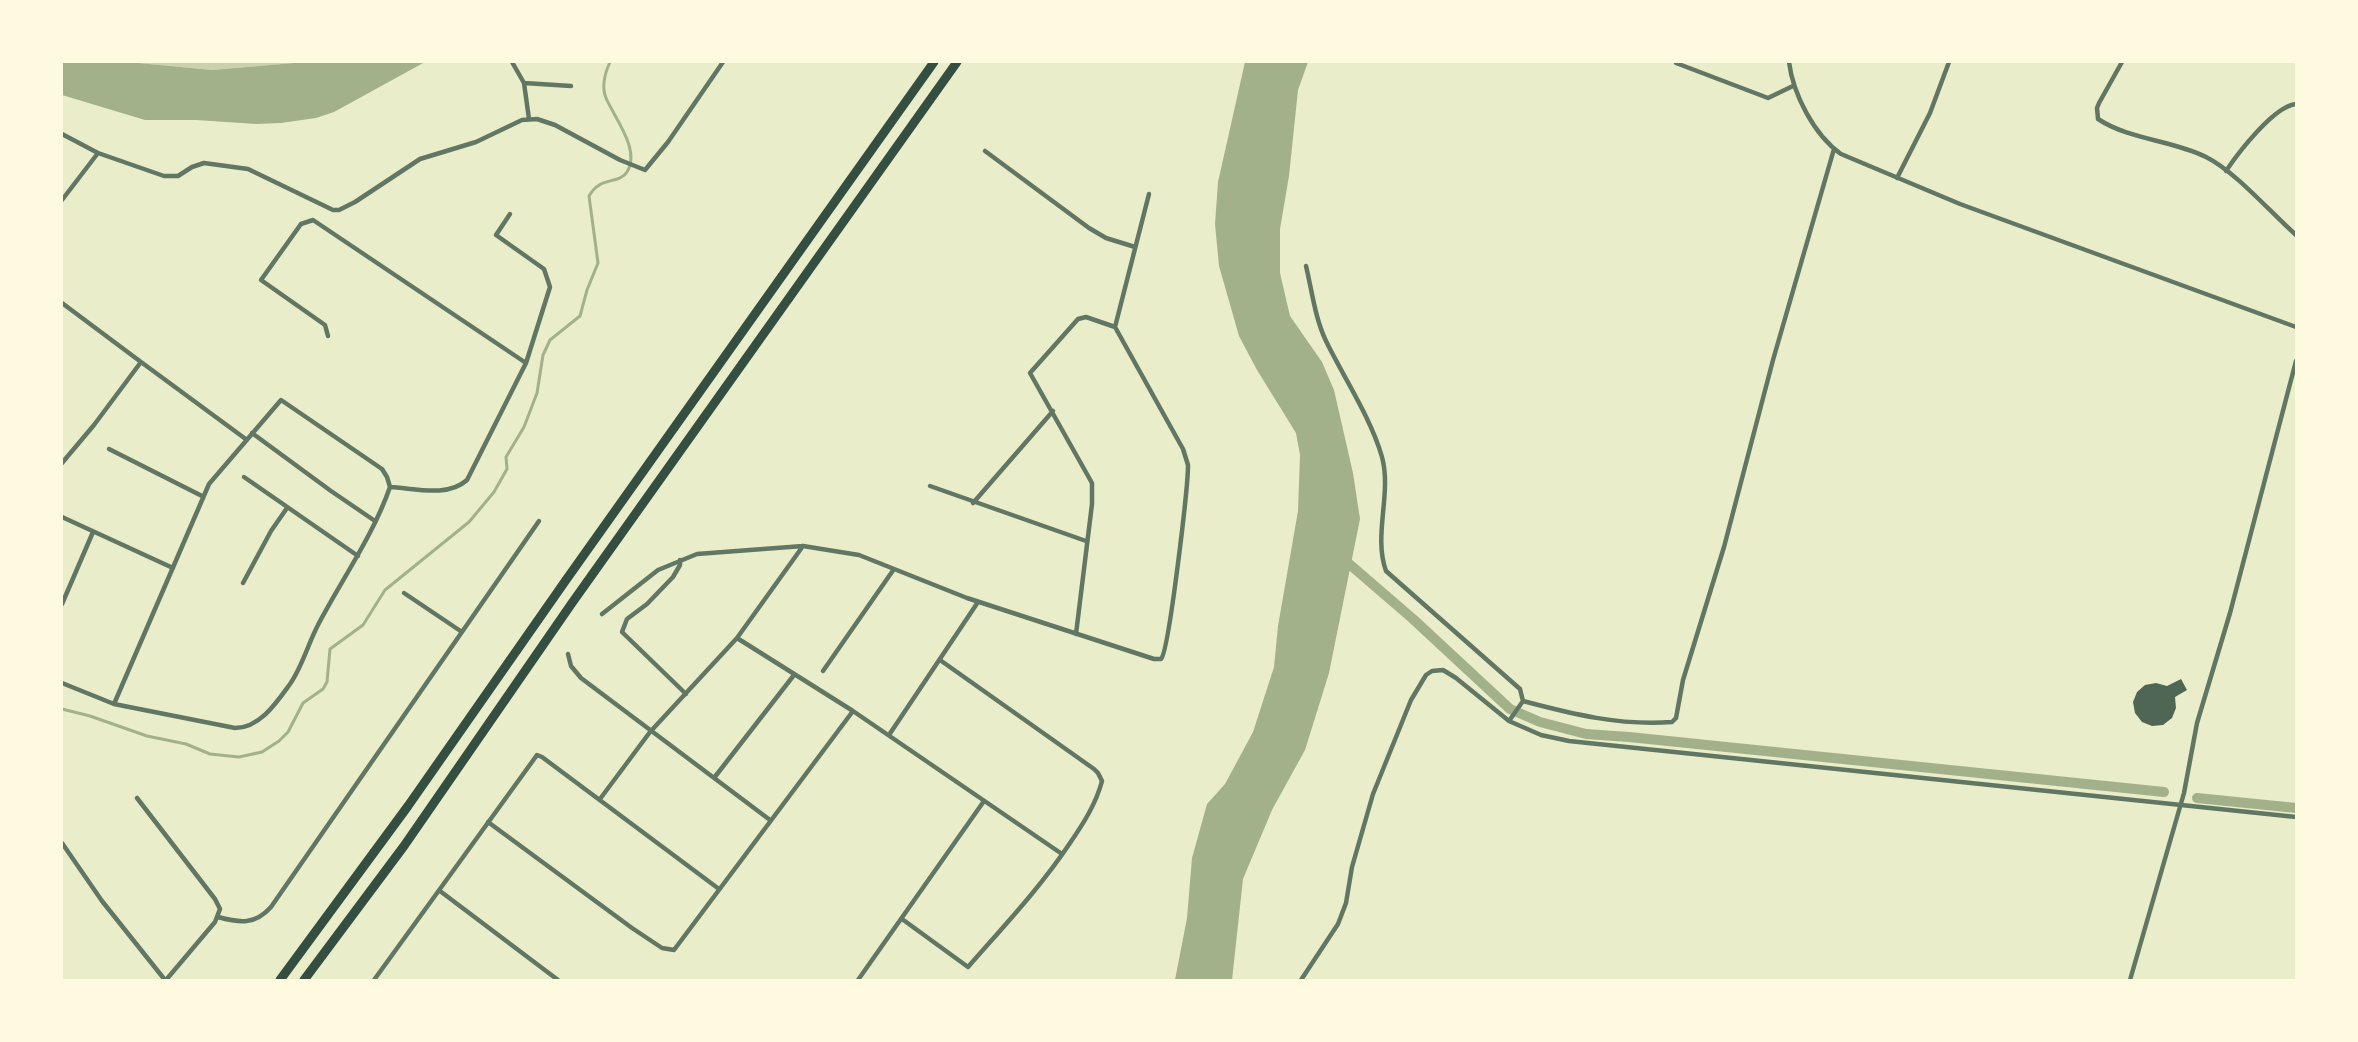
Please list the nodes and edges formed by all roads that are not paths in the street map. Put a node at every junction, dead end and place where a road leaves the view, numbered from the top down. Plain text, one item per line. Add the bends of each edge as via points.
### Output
1 (513, 62) edge
2 (723, 62) edge
3 (934, 62) edge
4 (957, 62) edge
5 (1789, 62) edge
6 (1949, 62) edge
7 (2122, 62) edge
8 (1676, 63) edge
9 (524, 83) junction
10 (572, 86) dead end
11 (1793, 86) junction
12 (2296, 104) edge
13 (529, 119) junction
14 (62, 134) edge
15 (1834, 149) junction
16 (985, 151) dead end
17 (98, 153) junction
18 (2226, 171) junction
19 (1897, 178) junction
20 (1149, 194) dead end
21 (62, 200) edge
22 (510, 214) dead end
23 (2296, 235) edge
24 (1135, 248) junction
25 (1306, 266) dead end
26 (62, 303) edge
27 (1114, 327) junction
28 (2296, 327) edge
29 (328, 336) dead end
30 (2296, 361) edge
31 (141, 362) junction
32 (526, 363) junction
33 (1053, 411) junction
34 (252, 433) junction
35 (247, 440) junction
36 (109, 449) dead end
37 (62, 463) edge
38 (244, 477) dead end
39 (930, 486) dead end
40 (390, 487) junction
41 (202, 496) junction
42 (974, 503) junction
43 (287, 507) junction
44 (62, 517) edge
45 (375, 520) junction
46 (539, 521) dead end
47 (93, 532) junction
48 (1086, 541) junction
49 (803, 546) junction
50 (358, 556) junction
51 (680, 560) junction
52 (173, 568) junction
53 (894, 569) junction
54 (243, 583) dead end
55 (404, 593) dead end
56 (978, 602) junction
57 (62, 604) edge
58 (602, 614) dead end
59 (462, 632) junction
60 (1076, 634) junction
61 (737, 638) junction
62 (568, 654) dead end
63 (940, 660) junction
64 (823, 670) dead end
65 (794, 675) junction
66 (62, 683) edge
67 (686, 694) junction
68 (1522, 702) junction
69 (114, 704) junction
70 (853, 711) junction
71 (1509, 721) junction
72 (650, 732) junction
73 (889, 735) junction
74 (714, 778) junction
75 (137, 798) dead end
76 (600, 799) junction
77 (984, 801) junction
78 (2180, 805) junction
79 (2296, 817) edge
80 (770, 820) junction
81 (488, 822) junction
82 (62, 843) edge
83 (1062, 854) junction
84 (719, 890) junction
85 (440, 891) junction
86 (218, 917) junction
87 (902, 919) junction
88 (374, 980) edge
89 (166, 981) edge
90 (280, 981) edge
91 (304, 981) edge
92 (558, 981) edge
93 (858, 981) edge
94 (1301, 981) edge
95 (2130, 981) edge

1 - 9 street
2 - 13 street via 649,167 642,170 555,125
3 - 90 highway
4 - 91 highway via 398,854
5 - 11 street
6 - 19 street via 1930,112
7 - 18 street via 2099,103 2098,119 2201,154
8 - 11 street via 1768,98
9 - 10 street
9 - 13 street
11 - 15 street
12 - 18 street via 2280,112 2249,140
13 - 17 street via 476,142 420,159 339,210 327,208 239,166 204,163 171,177
14 - 17 street
15 - 19 street
15 - 68 street via 1724,547 1683,680 1676,718 1660,723 1603,720
16 - 24 street via 1089,228
17 - 21 street
18 - 23 street
19 - 28 street
20 - 24 street
22 - 32 street via 496,235 544,269 550,287
24 - 27 street
25 - 68 street via 1322,331 1383,460 1382,552 1386,571 1514,684 1522,694
26 - 31 street
27 - 33 street via 1078,319 1030,373
27 - 60 street via 1183,449 1188,465 1165,654 1154,659
29 - 32 street via 326,325 261,280 306,221 313,220
30 - 78 street via 2198,723
31 - 35 street
31 - 37 street
32 - 40 street via 467,480 446,491
33 - 42 street
33 - 48 street via 1092,483
34 - 35 street
34 - 40 street via 281,400 382,469
34 - 45 street
35 - 41 street
36 - 41 street
38 - 43 street
39 - 42 street
40 - 45 street
41 - 52 street
42 - 48 street
43 - 50 street
43 - 54 street
44 - 47 street
45 - 50 street
46 - 59 street
47 - 52 street
47 - 57 street
48 - 60 street
49 - 51 street via 697,554
49 - 53 street via 859,555
49 - 61 street
50 - 69 street via 317,626 292,681 251,726 236,728
51 - 58 street via 651,575
51 - 67 street via 673,577 627,619 622,632
52 - 69 street
53 - 56 street
53 - 64 street
55 - 59 street
56 - 60 street
56 - 63 street
59 - 86 street via 271,907 252,921
61 - 65 street
61 - 67 street
62 - 72 street via 571,666 581,678
63 - 73 street
63 - 83 street via 1101,777 1087,817
65 - 70 street
65 - 74 street
66 - 69 street
67 - 72 street
68 - 71 street
70 - 73 street
70 - 80 street
71 - 78 street via 1541,735 1569,741
71 - 94 street via 1450,674 1437,670 1426,675 1411,700 1373,794 1338,924
72 - 74 street
72 - 76 street
73 - 77 street
74 - 80 street
75 - 86 street via 215,899 220,909
76 - 81 street via 539,755
76 - 84 street
77 - 83 street
77 - 87 street
78 - 79 street
78 - 95 street
80 - 84 street
81 - 84 street via 662,948 677,949
81 - 85 street
82 - 89 street
83 - 87 street via 1037,889 968,967
85 - 88 street
85 - 92 street
86 - 89 street
87 - 93 street

